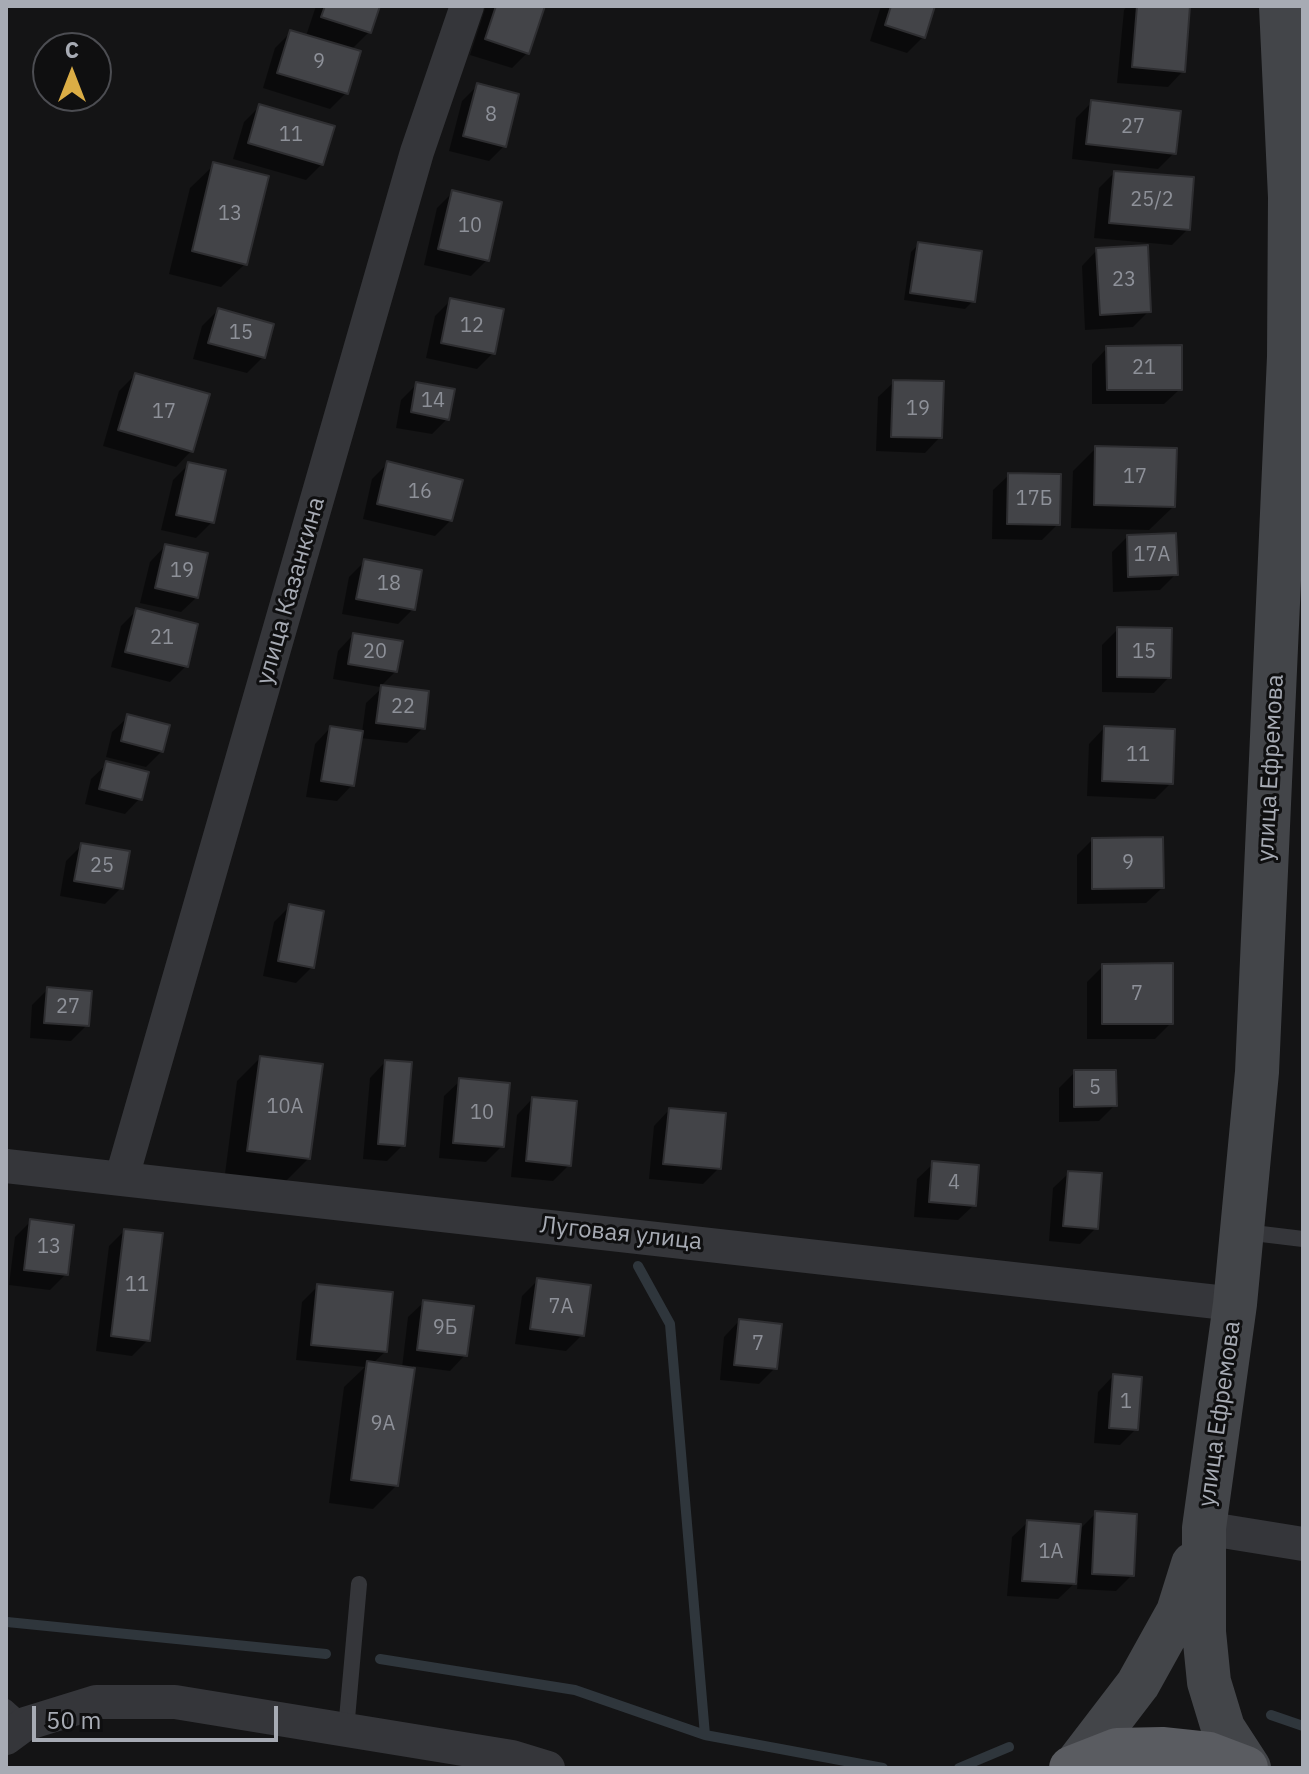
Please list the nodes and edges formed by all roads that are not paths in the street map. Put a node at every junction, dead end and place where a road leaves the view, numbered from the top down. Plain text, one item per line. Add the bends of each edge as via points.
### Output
1 (467, 6) edge
2 (1281, 6) edge
3 (6, 1166) edge
4 (122, 1177) junction
5 (1242, 1232) junction
6 (1303, 1239) edge
7 (1235, 1304) junction
8 (1204, 1528) junction
9 (1303, 1544) edge
10 (359, 1584) dead end
11 (12, 1723) edge
12 (346, 1730) junction
13 (1074, 1767) edge
14 (548, 1768) edge
15 (1248, 1768) edge

1 - 4 street, улица Казанкина via 417,152
2 - 5 main road, улица Ефремова via 1290,197 1289,357 1257,1072
3 - 4 street, Луговая улица
4 - 7 street, Луговая улица
5 - 6 lane
5 - 7 main road, улица Ефремова
7 - 8 main road, улица Ефремова
8 - 9 street
8 - 13 main road via 1178,1612 1138,1684
8 - 15 main road via 1209,1682 1223,1728
10 - 12 lane
11 - 12 street via 96,1702 175,1702
12 - 14 street via 512,1757
13 - 15 highway via 1117,1750 1162,1749 1209,1754

